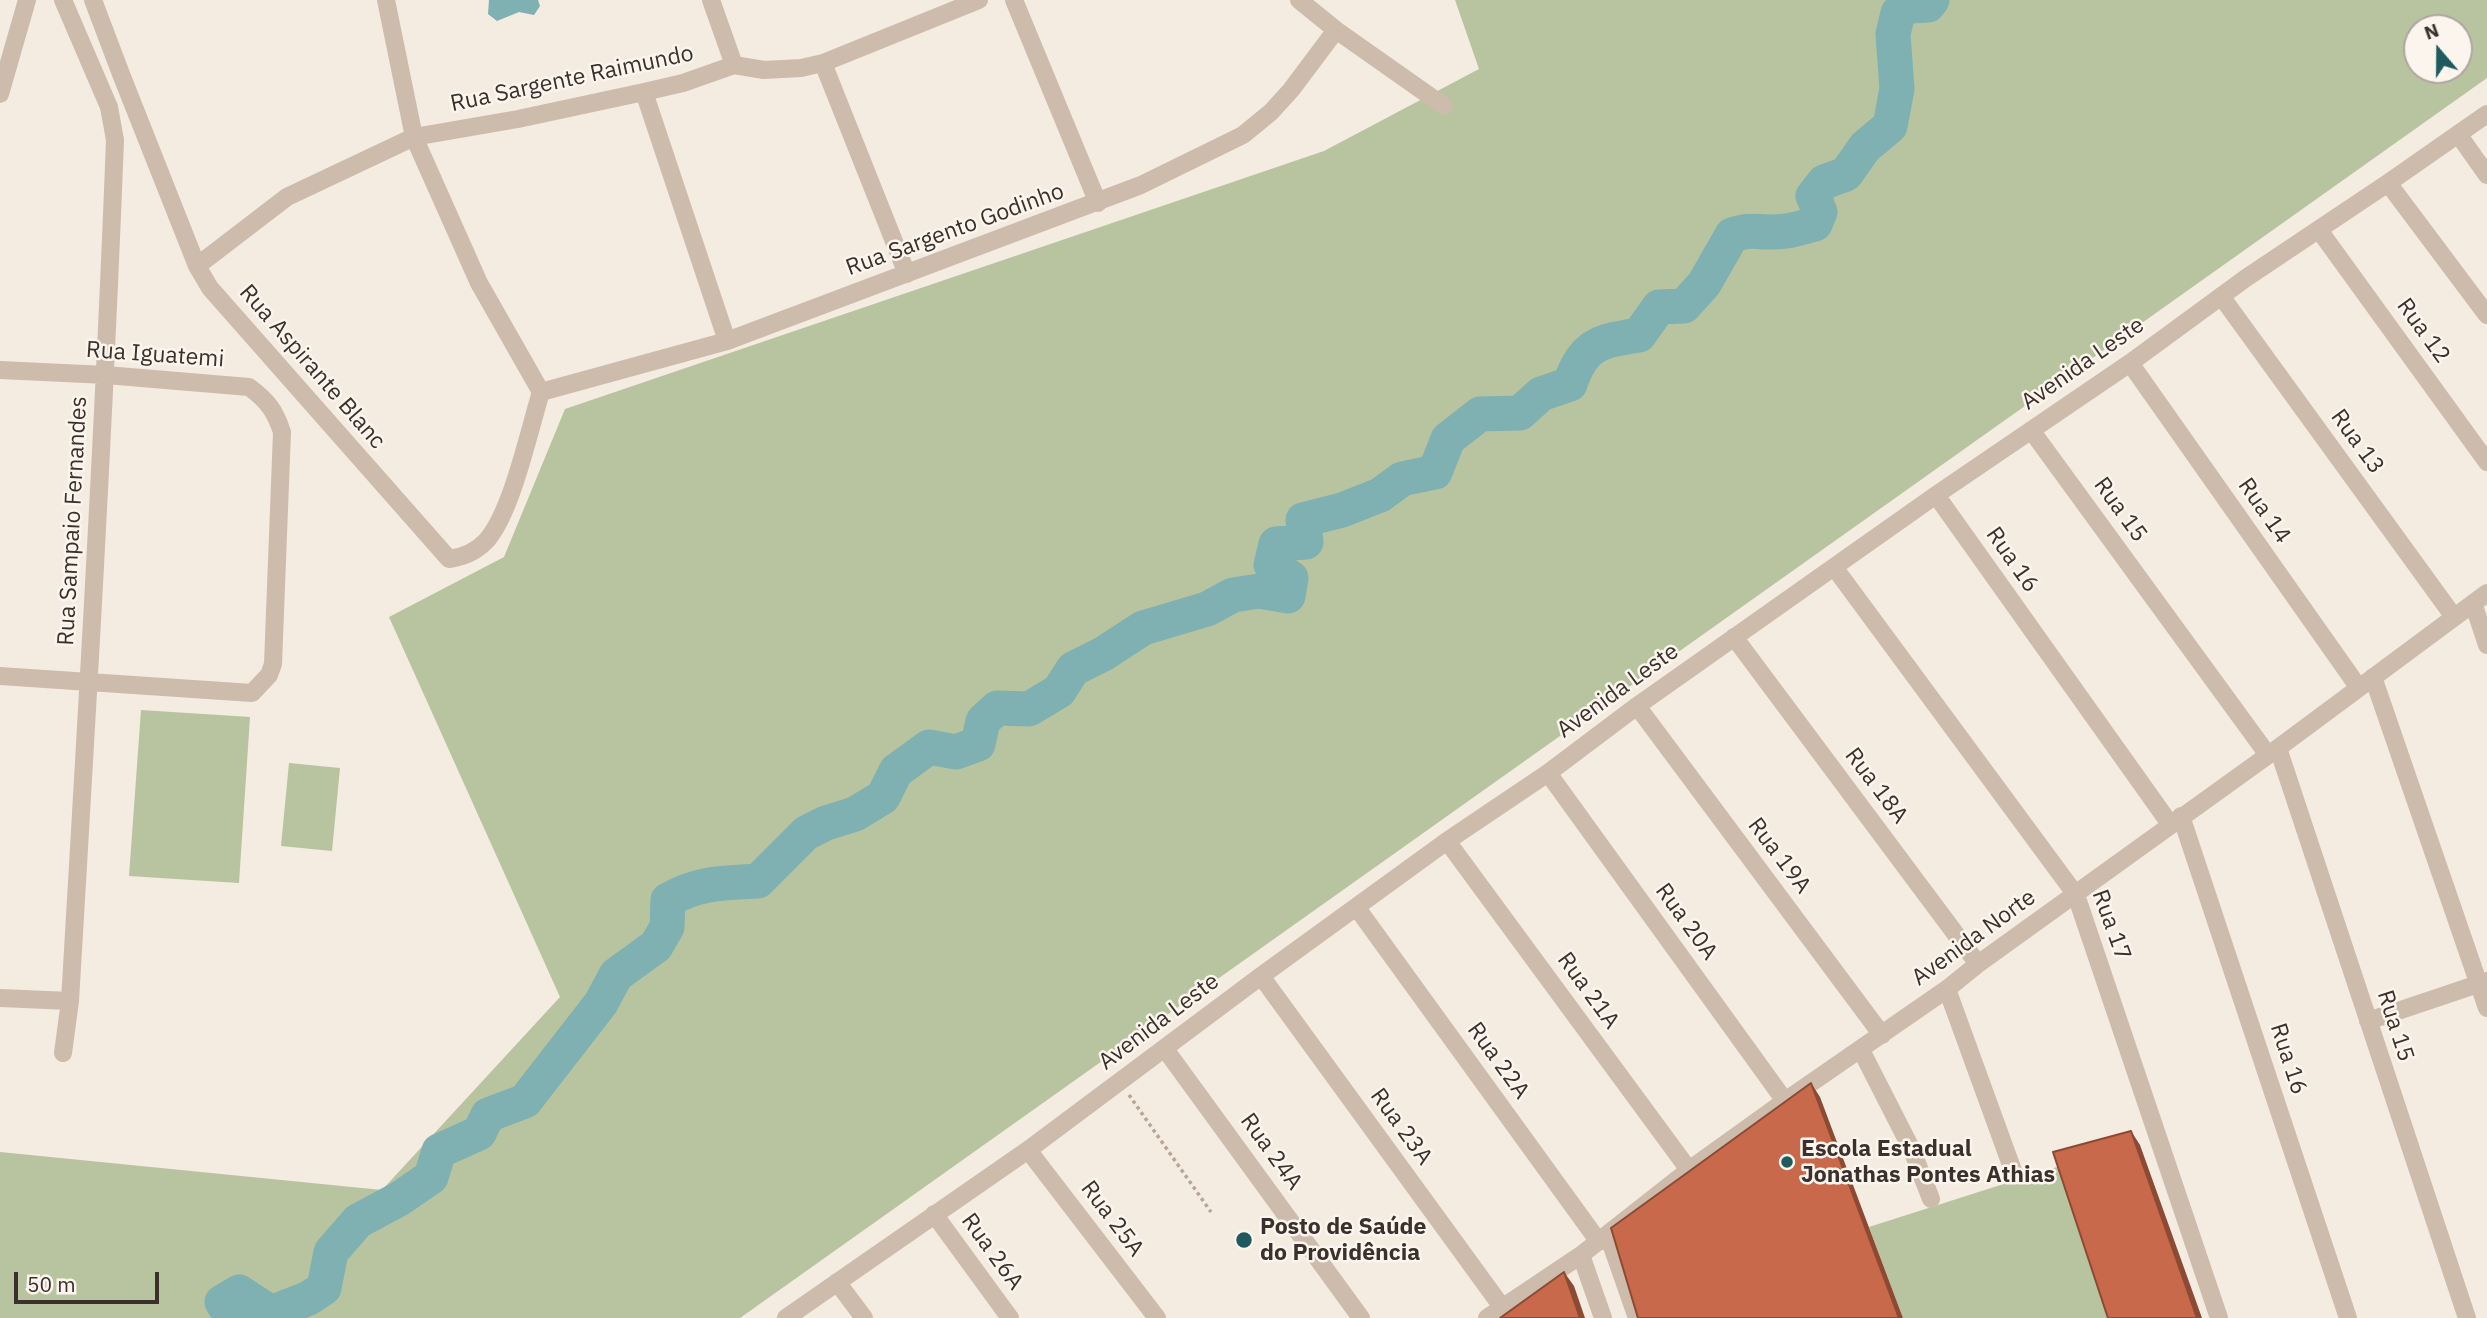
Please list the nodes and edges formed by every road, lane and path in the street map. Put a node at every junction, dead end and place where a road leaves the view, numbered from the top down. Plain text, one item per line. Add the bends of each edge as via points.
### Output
1 (27, 0) edge
2 (63, 0) edge
3 (93, 0) edge
4 (386, 0) edge
5 (711, 0) edge
6 (979, 0) edge
7 (1014, 0) edge
8 (1299, 0) edge
9 (1336, 30) junction
10 (823, 63) junction
11 (734, 65) junction
12 (644, 92) junction
13 (0, 94) edge
14 (1444, 106) dead end
15 (2487, 114) edge
16 (2458, 134) junction
17 (414, 137) junction
18 (2487, 174) edge
19 (2388, 183) junction
20 (1098, 203) junction
21 (2319, 230) junction
22 (197, 266) junction
23 (907, 274) junction
24 (2221, 296) junction
25 (2487, 315) edge
26 (727, 341) junction
27 (2130, 363) junction
28 (0, 370) edge
29 (106, 375) junction
30 (541, 392) junction
31 (2031, 430) junction
32 (2487, 462) edge
33 (1936, 495) junction
34 (1834, 567) junction
35 (2480, 598) edge
36 (2454, 617) junction
37 (1734, 637) junction
38 (2487, 645) edge
39 (0, 676) edge
40 (89, 682) junction
41 (2366, 682) junction
42 (1637, 706) junction
43 (2273, 751) junction
44 (1548, 773) junction
45 (2175, 820) junction
46 (1447, 841) junction
47 (2076, 895) junction
48 (1357, 908) junction
49 (1978, 964) junction
50 (1261, 976) junction
51 (2483, 982) edge
52 (1947, 989) junction
53 (0, 998) edge
54 (71, 1001) junction
55 (2487, 1008) edge
56 (2368, 1021) junction
57 (1882, 1035) junction
58 (1165, 1049) junction
59 (1861, 1050) junction
60 (63, 1053) dead end
61 (1120, 1082) junction
62 (1785, 1101) junction
63 (1028, 1150) junction
64 (1689, 1170) junction
65 (2015, 1176) dead end
66 (1931, 1199) dead end
67 (1211, 1212) dead end
68 (934, 1214) junction
69 (1603, 1238) junction
70 (1581, 1255) junction
71 (837, 1282) junction
72 (1502, 1307) junction
73 (786, 1318) edge
74 (864, 1318) edge
75 (1010, 1318) edge
76 (1157, 1318) edge
77 (1361, 1318) edge
78 (1487, 1318) edge
79 (1603, 1318) edge
80 (1637, 1318) edge
81 (2219, 1318) edge
82 (2348, 1318) edge
83 (2468, 1318) edge

1 - 13 street
2 - 29 street, Rua Sampaio Fernandes via 113,125
3 - 22 street, Rua Aspirante Blanc
4 - 17 street
5 - 11 street
6 - 10 street, Rua Sargente Raimundo
7 - 20 street
8 - 9 street
9 - 14 street
9 - 20 street, Rua Sargento Godinho via 1291,90 1242,135
10 - 11 street, Rua Sargente Raimundo via 764,70
10 - 23 street
11 - 12 street, Rua Sargente Raimundo
12 - 17 street, Rua Sargente Raimundo
12 - 26 street
15 - 16 street, Avenida Leste
16 - 18 street
16 - 19 street, Avenida Leste
17 - 22 street, Rua Sargente Raimundo via 287,197
17 - 30 street via 479,283
19 - 21 street, Avenida Leste
19 - 25 street
20 - 23 street, Rua Sargento Godinho
21 - 24 street, Avenida Leste
21 - 32 street, Rua 12
22 - 30 street, Rua Aspirante Blanc via 224,306 449,559 474,551 497,526
23 - 26 street, Rua Sargento Godinho
24 - 27 street, Avenida Leste
24 - 36 street, Rua 13
26 - 30 street, Rua Sargento Godinho
27 - 31 street, Avenida Leste
27 - 41 street, Rua 14
28 - 29 street, Rua Iguatemi
29 - 40 street, Rua Sampaio Fernandes
29 - 40 street, Rua Iguatemi via 249,387 276,414 282,432 273,664 252,693
31 - 33 street, Avenida Leste
31 - 43 street, Rua 15
33 - 34 street, Avenida Leste
33 - 45 street, Rua 16
34 - 37 street, Avenida Leste
34 - 47 street, Rua 17
35 - 36 street, Avenida Norte
35 - 38 street
36 - 41 street, Avenida Norte
37 - 42 street, Avenida Leste
37 - 49 street, Rua 18A
39 - 40 street
40 - 54 street, Rua Sampaio Fernandes
41 - 43 street, Avenida Norte
41 - 51 street, Rua 14
42 - 44 street, Avenida Leste
42 - 57 street, Rua 19A
43 - 45 street, Avenida Norte
43 - 56 street, Rua 15
44 - 46 street, Avenida Leste
44 - 62 street, Rua 20A
45 - 47 street, Avenida Norte
45 - 82 street, Rua 16
46 - 48 street, Avenida Leste
46 - 64 street, Rua 21A
47 - 49 street, Avenida Norte
47 - 81 street, Rua 17
48 - 50 street, Avenida Leste
48 - 69 street, Rua 22A
49 - 52 street, Avenida Norte
50 - 58 street, Avenida Leste
50 - 72 street, Rua 23A
51 - 55 street, Rua 14
51 - 56 street
52 - 57 street, Avenida Norte
52 - 65 street
53 - 54 street
54 - 60 street, Rua Sampaio Fernandes
56 - 83 street, Rua 15
57 - 59 street, Avenida Norte
58 - 61 street, Avenida Leste
58 - 77 street, Rua 24A
59 - 62 street, Avenida Norte
59 - 66 street via 1912,1150
61 - 63 street, Avenida Leste
61 - 67 path
62 - 64 street, Avenida Norte
63 - 68 street, Avenida Leste
63 - 76 street, Rua 25A
64 - 69 street, Avenida Norte
68 - 71 street, Avenida Leste
68 - 75 street, Rua 26A
69 - 70 street, Avenida Norte
69 - 80 street, Rua 22A
70 - 72 street, Avenida Norte
70 - 79 street
71 - 73 street, Avenida Leste
71 - 74 street
72 - 78 street, Avenida Norte

